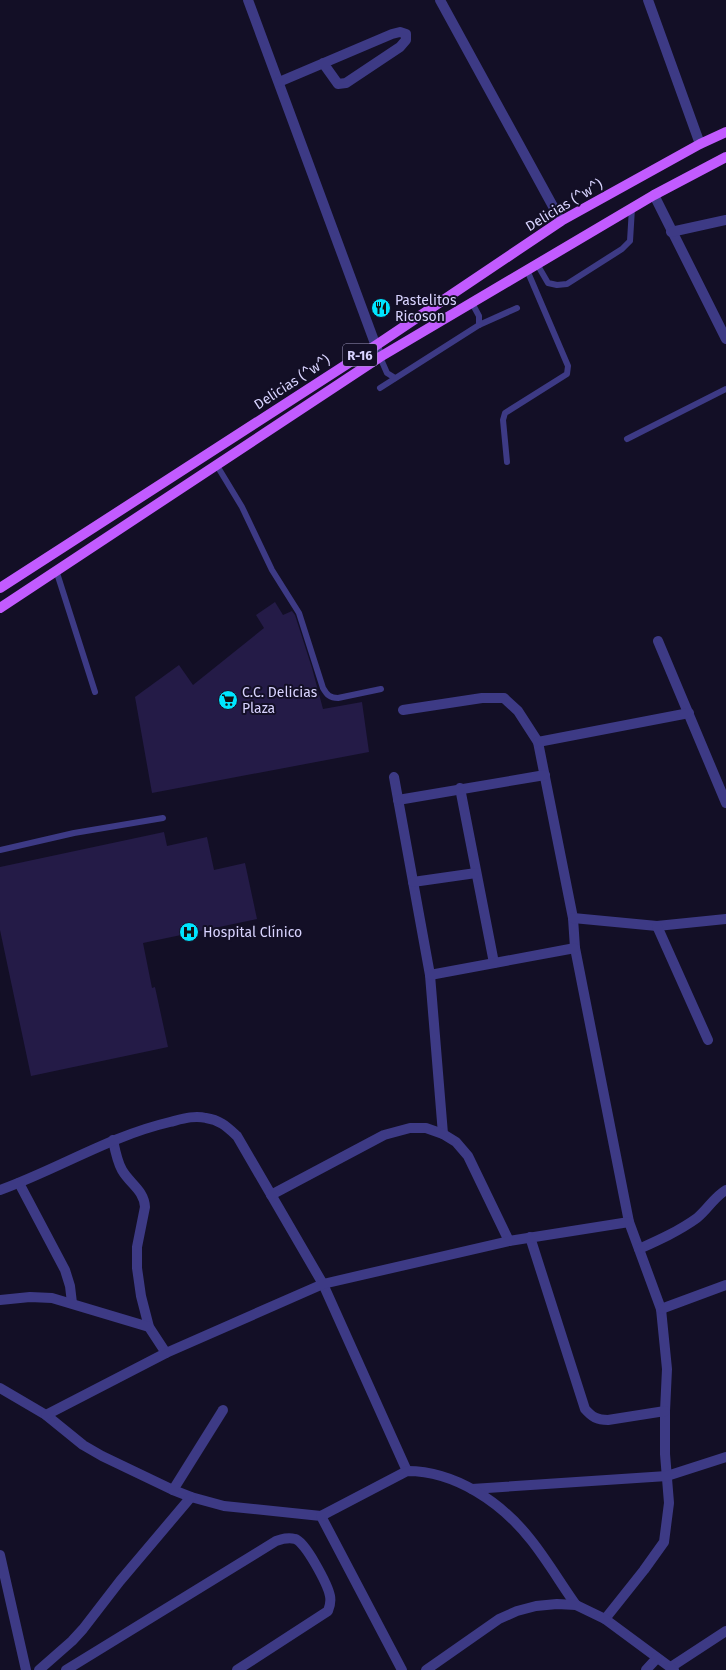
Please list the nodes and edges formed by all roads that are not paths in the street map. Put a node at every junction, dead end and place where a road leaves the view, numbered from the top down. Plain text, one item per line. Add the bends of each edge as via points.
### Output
1 (248, 0) edge
2 (440, 0) edge
3 (648, 0) edge
4 (323, 63) junction
5 (279, 82) junction
6 (726, 132) edge
7 (700, 144) junction
8 (726, 157) edge
9 (654, 195) junction
10 (632, 208) junction
11 (726, 220) edge
12 (561, 222) junction
13 (671, 232) junction
14 (537, 264) junction
15 (526, 270) junction
16 (472, 303) junction
17 (517, 308) dead end
18 (479, 325) junction
19 (726, 339) edge
20 (375, 346) junction
21 (380, 357) junction
22 (395, 378) junction
23 (380, 388) dead end
24 (726, 389) edge
25 (627, 439) dead end
26 (507, 462) dead end
27 (216, 464) junction
28 (56, 570) junction
29 (0, 588) edge
30 (0, 608) edge
31 (658, 641) dead end
32 (381, 689) dead end
33 (95, 692) dead end
34 (403, 710) dead end
35 (689, 713) junction
36 (538, 742) junction
37 (545, 775) junction
38 (394, 777) dead end
39 (460, 788) junction
40 (398, 800) junction
41 (726, 803) edge
42 (163, 818) dead end
43 (0, 850) edge
44 (476, 873) junction
45 (413, 882) junction
46 (573, 918) junction
47 (726, 919) edge
48 (658, 926) junction
49 (575, 948) junction
50 (494, 963) junction
51 (430, 975) junction
52 (708, 1040) dead end
53 (443, 1134) junction
54 (113, 1140) junction
55 (19, 1183) junction
56 (0, 1190) edge
57 (726, 1190) edge
58 (271, 1195) junction
59 (629, 1222) junction
60 (530, 1237) junction
61 (509, 1241) junction
62 (639, 1249) junction
63 (323, 1284) junction
64 (726, 1285) edge
65 (0, 1300) edge
66 (72, 1303) junction
67 (661, 1309) junction
68 (149, 1327) junction
69 (166, 1353) junction
70 (0, 1388) edge
71 (224, 1410) dead end
72 (665, 1411) junction
73 (46, 1415) junction
74 (726, 1457) edge
75 (407, 1471) junction
76 (667, 1476) junction
77 (472, 1489) junction
78 (173, 1490) junction
79 (191, 1497) junction
80 (320, 1516) junction
81 (0, 1555) edge
82 (576, 1605) junction
83 (605, 1619) junction
84 (726, 1631) edge
85 (657, 1658) junction
86 (672, 1668) edge
87 (26, 1670) edge
88 (40, 1670) edge
89 (66, 1670) edge
90 (237, 1670) edge
91 (402, 1670) edge
92 (426, 1670) edge
93 (646, 1670) edge

1 - 5 street
2 - 12 street
3 - 7 street
4 - 4 street via 392,34 406,34 406,40 400,48 346,83 338,84
4 - 5 street
5 - 20 street
6 - 7 main road, Delicias (^w^) / R-16
7 - 12 main road, Delicias (^w^) / R-16
8 - 9 main road, Delicias (^w^) / R-16
9 - 10 main road, Delicias (^w^) / R-16
9 - 13 street
10 - 14 main road, Delicias (^w^) / R-16
10 - 14 lane via 630,241 622,249 567,284 557,286 548,283
11 - 13 street
12 - 20 main road, Delicias (^w^) / R-16
13 - 19 street
14 - 15 main road, Delicias (^w^) / R-16
15 - 16 main road, Delicias (^w^) / R-16
15 - 26 lane via 568,366 567,374 505,413 503,420
16 - 18 lane via 479,316
16 - 21 main road, Delicias (^w^) / R-16
17 - 18 lane
18 - 22 lane
20 - 21 street
20 - 29 main road, Delicias (^w^) / R-16
21 - 22 lane via 387,373
21 - 27 main road, Delicias (^w^) / R-16
22 - 23 lane
24 - 25 lane
27 - 28 main road, Delicias (^w^) / R-16
27 - 32 lane via 242,507 272,570 299,613 327,694 332,698 338,698
28 - 30 main road, Delicias (^w^) / R-16
28 - 33 lane
31 - 35 street
34 - 36 street via 482,698 504,698 518,711
35 - 36 street
35 - 41 street
36 - 37 street
37 - 39 street
37 - 46 street
38 - 40 street
39 - 40 street
39 - 44 street
40 - 45 street
42 - 43 lane via 74,833
44 - 45 street
44 - 50 street
45 - 51 street
46 - 48 street
46 - 49 street
47 - 48 street
48 - 52 street
49 - 50 street
49 - 59 street
50 - 51 street
51 - 53 street
53 - 58 street via 426,1128 410,1128 384,1135
53 - 61 street via 456,1142 468,1156
54 - 55 street
54 - 58 street via 191,1117 220,1121 237,1136
54 - 68 street via 122,1170 145,1201 137,1247 137,1268
55 - 56 street
55 - 66 street via 65,1270
57 - 62 street via 679,1230
58 - 63 street
59 - 60 street
59 - 62 street
60 - 61 street
60 - 72 street via 585,1409 595,1418 608,1420
61 - 63 street
62 - 67 street
63 - 69 street
63 - 75 street
64 - 67 street
65 - 66 street via 43,1297
66 - 68 street
67 - 72 street via 667,1369
68 - 69 street
69 - 73 street
70 - 73 street
71 - 78 street
72 - 76 street
73 - 78 street via 102,1456
74 - 76 street
75 - 77 street via 445,1477
75 - 80 street
76 - 77 street
76 - 83 street via 668,1503 664,1542
77 - 82 street via 512,1519 531,1540
78 - 79 street
79 - 80 street via 237,1508
79 - 88 street via 83,1629
80 - 91 street
81 - 87 street
82 - 83 street
82 - 92 street via 536,1606 498,1619
83 - 85 street
84 - 86 street
85 - 86 street
85 - 93 street
89 - 90 street via 276,1541 285,1538 295,1539 308,1550 328,1588 328,1611

